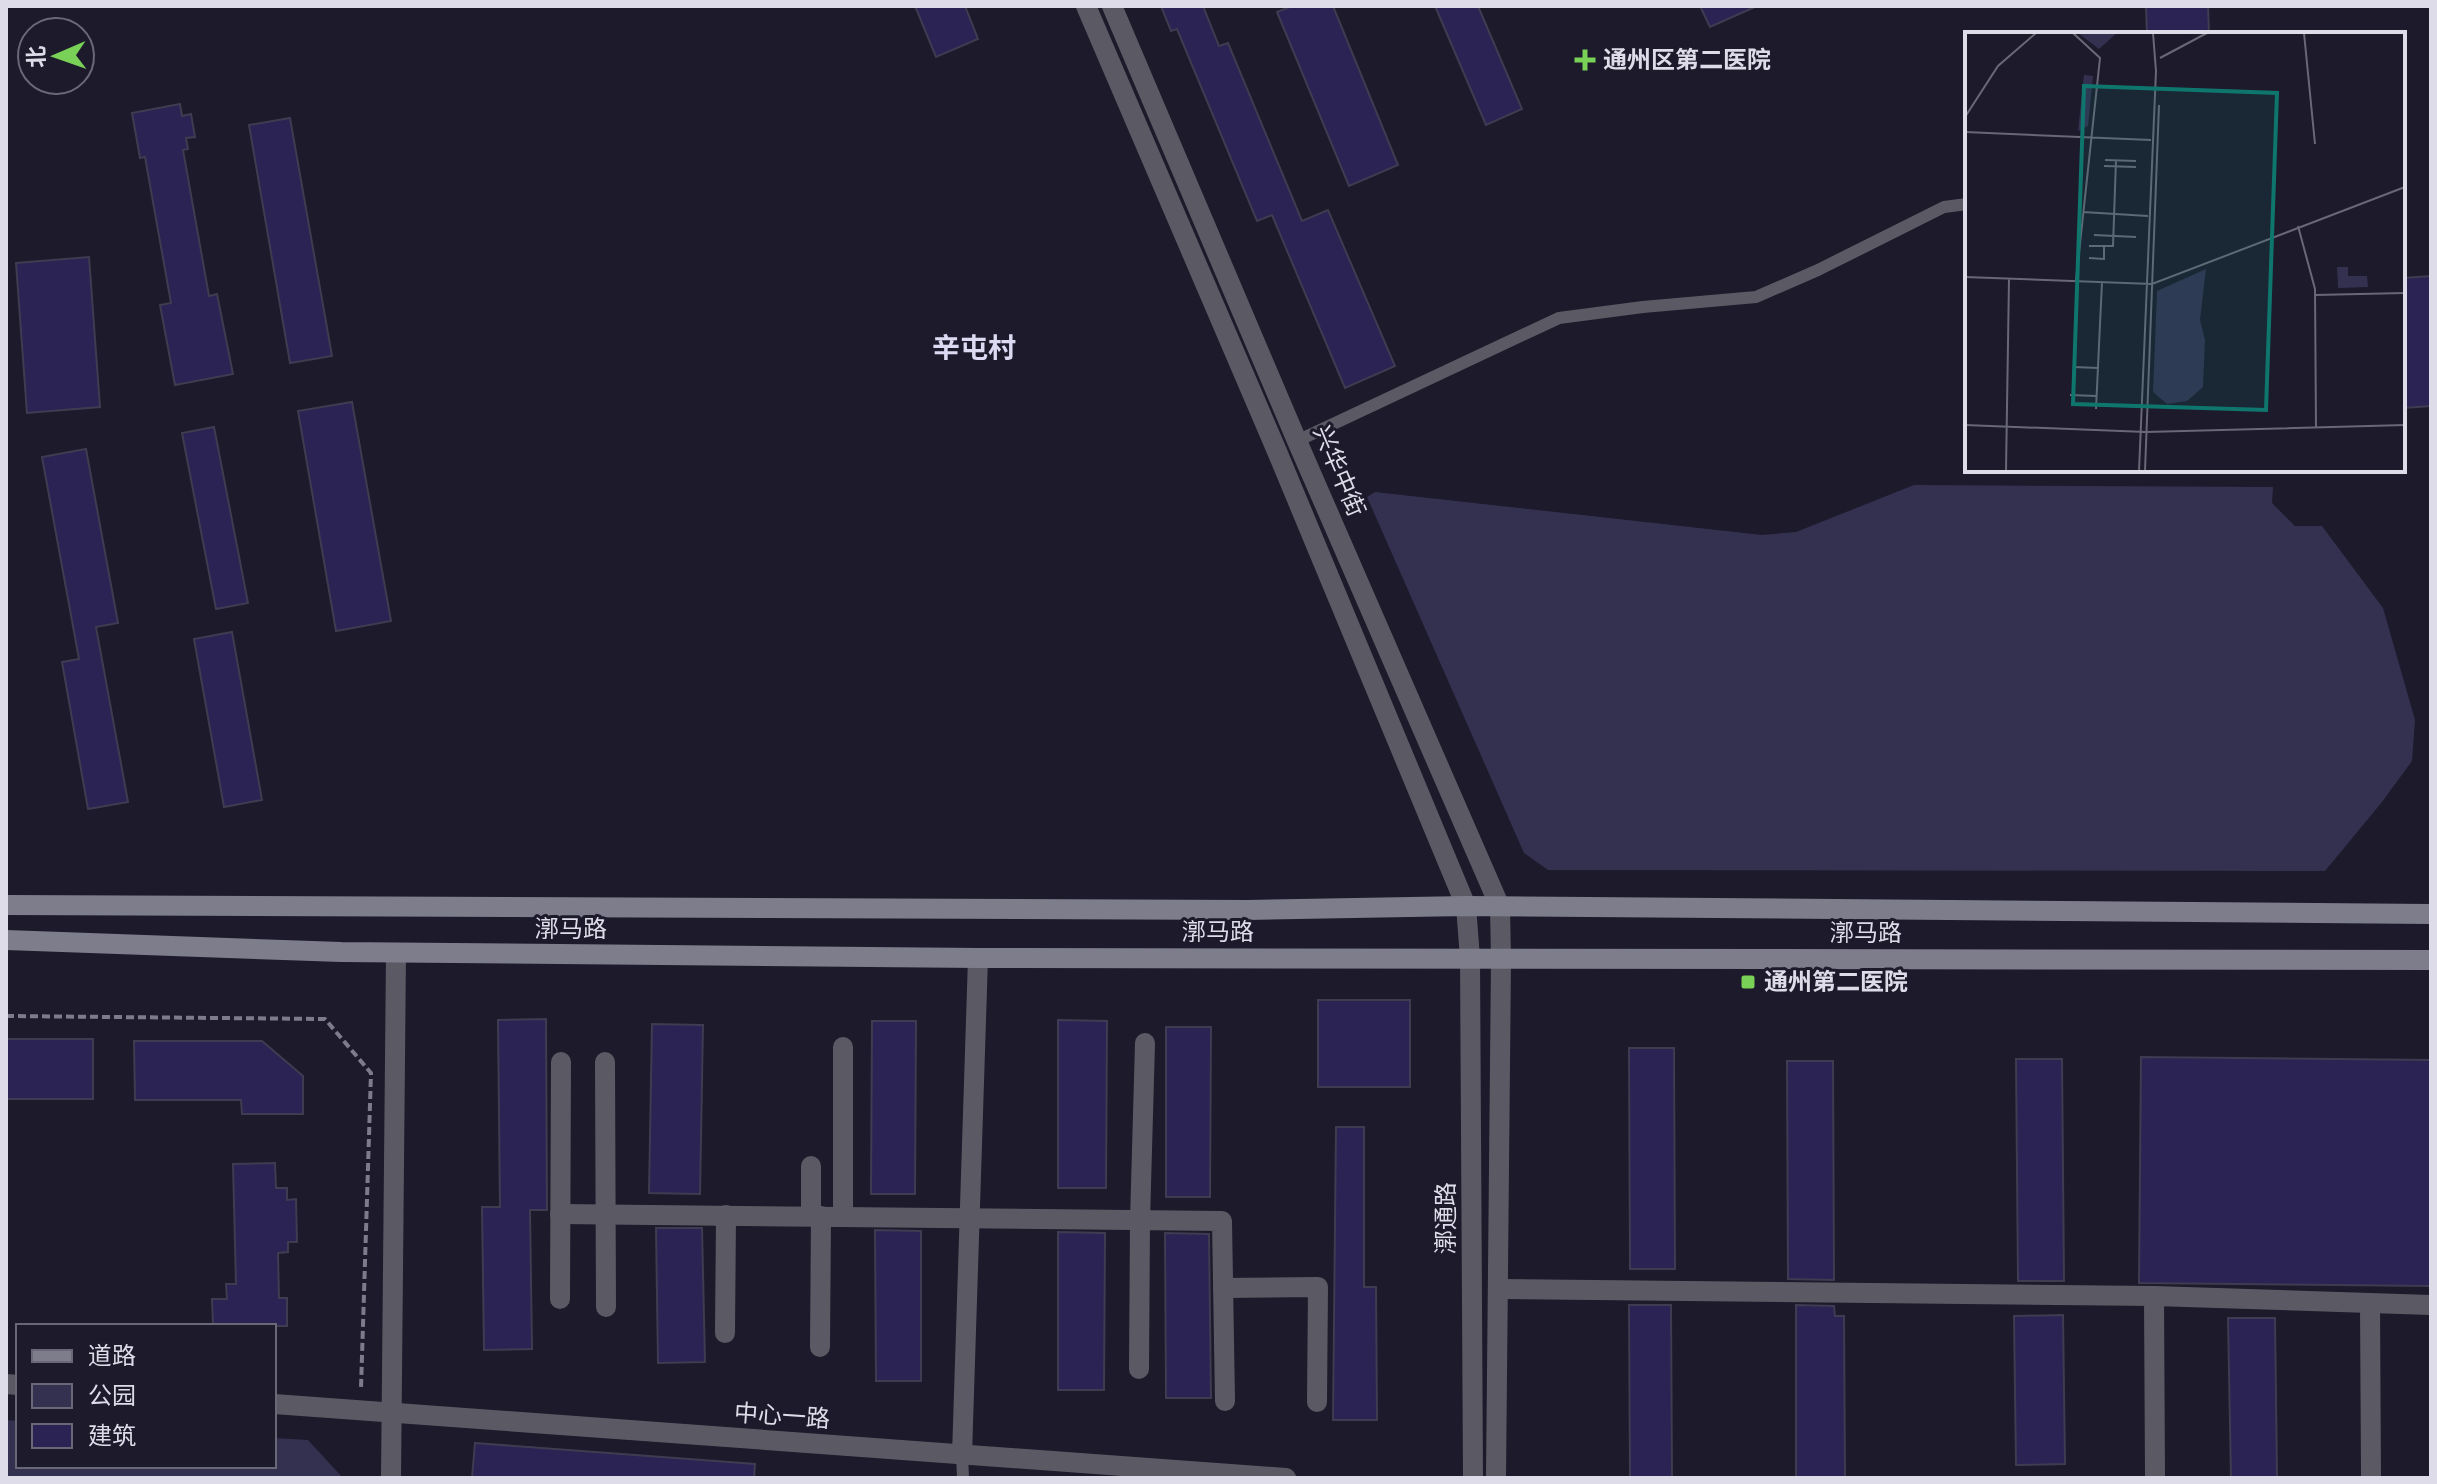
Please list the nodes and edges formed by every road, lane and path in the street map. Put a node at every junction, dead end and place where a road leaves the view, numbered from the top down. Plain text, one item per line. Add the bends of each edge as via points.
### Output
1 (1086, 6) edge
2 (1112, 6) edge
3 (1965, 204) edge
4 (1297, 441) junction
5 (6, 905) edge
6 (1466, 906) junction
7 (1500, 907) junction
8 (2431, 914) edge
9 (6, 940) edge
10 (396, 953) junction
11 (978, 958) junction
12 (1470, 958) junction
13 (1501, 960) junction
14 (2431, 960) edge
15 (6, 1016) edge
16 (1145, 1043) dead end
17 (843, 1047) dead end
18 (561, 1062) dead end
19 (605, 1062) dead end
20 (811, 1166) dead end
21 (560, 1214) junction
22 (605, 1215) junction
23 (726, 1215) junction
24 (816, 1216) junction
25 (843, 1217) junction
26 (970, 1218) junction
27 (1140, 1221) junction
28 (1223, 1288) junction
29 (1498, 1289) junction
30 (2154, 1296) junction
31 (560, 1299) dead end
32 (2370, 1304) junction
33 (2431, 1305) edge
34 (606, 1307) dead end
35 (725, 1333) dead end
36 (820, 1347) dead end
37 (1139, 1369) dead end
38 (347, 1387) dead end
39 (1225, 1401) dead end
40 (1317, 1402) dead end
41 (276, 1404) edge
42 (393, 1413) junction
43 (962, 1455) junction
44 (391, 1478) edge
45 (963, 1478) edge
46 (1286, 1478) edge
47 (1473, 1478) edge
48 (1496, 1478) edge
49 (2155, 1478) edge
50 (2371, 1478) edge

1 - 6 street, 兴华中街
2 - 4 street, 兴华中街
3 - 4 lane via 1944,207 1756,297 1559,318
4 - 7 street, 兴华中街
5 - 6 main road, 漷马路 via 1247,910
6 - 7 main road, 漷马路
6 - 12 street, 兴华中街
7 - 8 main road, 漷马路
7 - 13 street, 兴华中街
9 - 10 main road, 漷马路
10 - 11 main road, 漷马路
10 - 42 street
11 - 12 main road, 漷马路
11 - 26 street
12 - 13 main road, 漷马路
12 - 47 street, 漷通路
13 - 14 main road, 漷马路
13 - 29 street
15 - 38 path via 325,1019 371,1073 361,1388
16 - 27 street
17 - 25 street
18 - 21 street
19 - 22 street
20 - 24 street
21 - 22 street
21 - 31 street
22 - 23 street
22 - 34 street
23 - 24 street
23 - 35 street
24 - 25 street
24 - 36 street
25 - 26 street
26 - 27 street
26 - 43 street
27 - 28 street via 1222,1221
27 - 37 street
28 - 39 street
28 - 40 street via 1318,1287
29 - 30 street
29 - 48 street
30 - 32 street
30 - 49 street
32 - 33 street
32 - 50 street
41 - 42 street, 中心一路
42 - 43 street, 中心一路
42 - 44 street
43 - 45 lane
43 - 46 street, 中心一路

